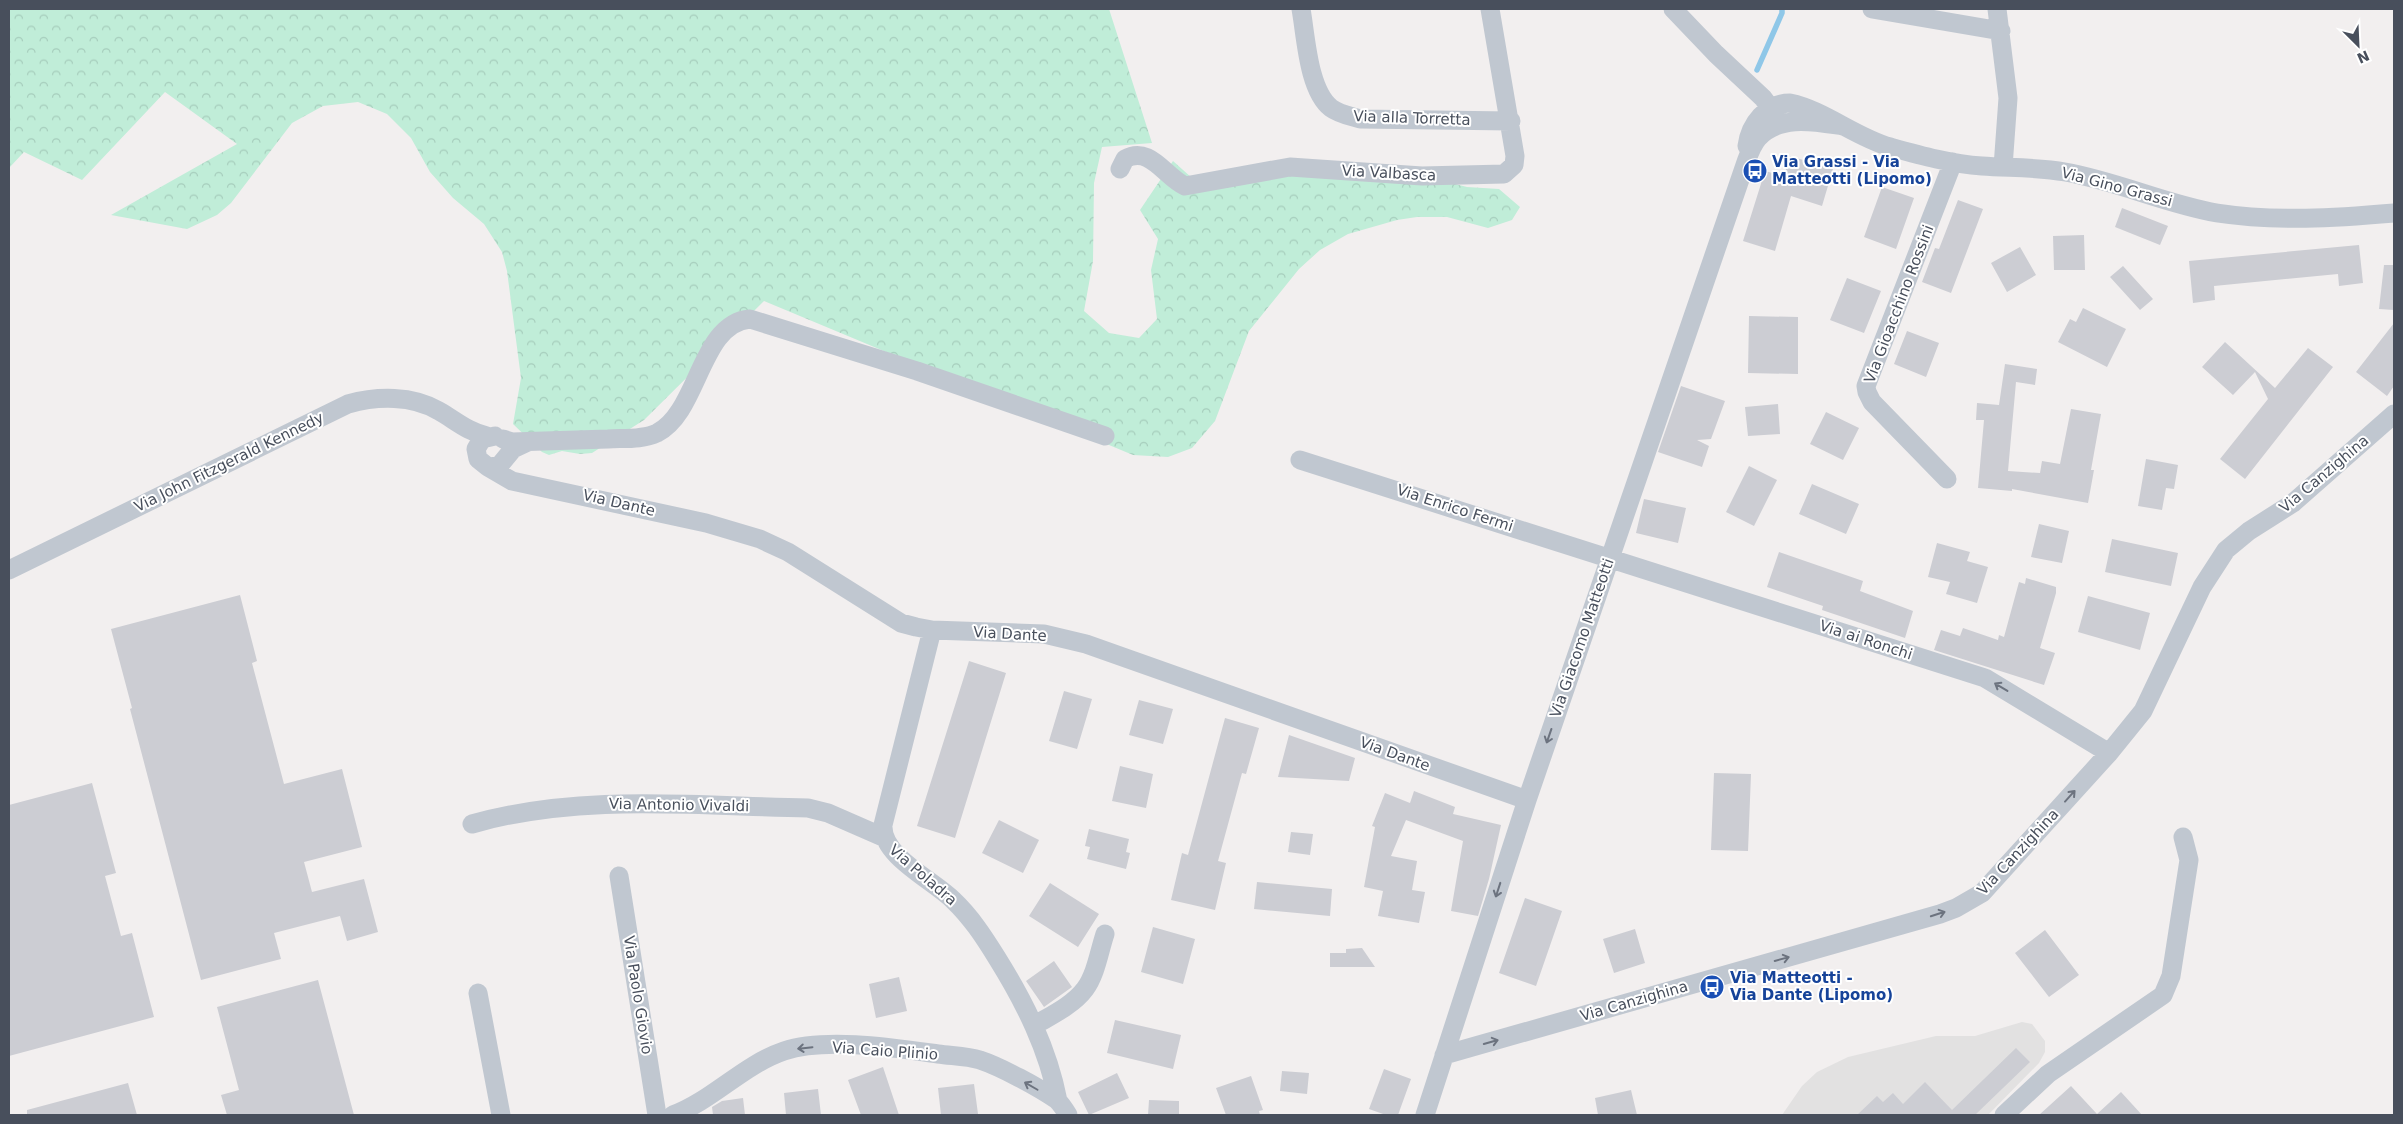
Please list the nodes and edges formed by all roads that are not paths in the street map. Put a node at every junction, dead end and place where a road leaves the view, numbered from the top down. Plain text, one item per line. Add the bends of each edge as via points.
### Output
1 (1301, 9) edge
2 (1490, 9) edge
3 (1673, 9) edge
4 (1688, 9) edge
5 (1872, 9) edge
6 (1998, 9) edge
7 (1691, 28) junction
8 (2001, 31) junction
9 (1772, 108) junction
10 (1511, 120) junction
11 (1781, 125) junction
12 (1843, 126) junction
13 (1746, 162) junction
14 (1953, 162) junction
15 (2003, 167) junction
16 (1120, 169) dead end
17 (2394, 208) edge
18 (2394, 213) edge
19 (2365, 215) junction
20 (2394, 414) edge
21 (455, 422) junction
22 (1105, 436) dead end
23 (501, 447) junction
24 (482, 460) junction
25 (1300, 460) dead end
26 (1947, 479) dead end
27 (526, 482) junction
28 (1610, 557) junction
29 (9, 570) edge
30 (932, 630) junction
31 (2109, 753) junction
32 (1527, 800) junction
33 (472, 824) dead end
34 (883, 837) junction
35 (2183, 837) dead end
36 (619, 876) dead end
37 (1105, 934) dead end
38 (478, 993) dead end
39 (1035, 1025) junction
40 (1444, 1055) junction
41 (1063, 1108) edge
42 (501, 1115) edge
43 (656, 1115) edge
44 (672, 1115) edge
45 (1425, 1115) edge
46 (2004, 1115) edge

1 - 10 street, Via alla Torretta via 1316,86 1330,108 1360,118
2 - 10 street, Via Valbasca
3 - 7 street
4 - 7 street
5 - 8 street
6 - 8 street
7 - 9 street
8 - 15 street via 2008,98
9 - 11 street
9 - 12 street, Via Gino Grassi via 1784,103 1794,104
9 - 13 street, Via Giacomo Matteotti via 1755,123 1748,139
10 - 16 street, Via Valbasca via 1515,162 1500,176 1422,176 1290,167 1185,186 1150,158 1139,155 1125,159
11 - 12 street, Via Gino Grassi via 1800,121
11 - 13 street, Via Giacomo Matteotti via 1759,136
12 - 14 street, Via Gino Grassi via 1888,146
13 - 28 street, Via Giacomo Matteotti
14 - 15 street, Via Gino Grassi
14 - 26 street, Via Gioacchino Rossini via 1866,386 1872,402
15 - 19 street, Via Gino Grassi via 2090,177 2163,201 2218,213 2334,219
17 - 19 street, Via Gino Grassi
18 - 19 street, Via Gino Grassi
20 - 31 street, Via Canzighina via 2293,503 2249,530 2226,550 2202,587 2143,711
21 - 23 street, Via John Fitzgerald Kennedy
21 - 24 street, Via John Fitzgerald Kennedy
21 - 29 street, Via John Fitzgerald Kennedy via 418,401 381,398 348,404
22 - 23 street via 917,371 750,320 737,322 726,329 706,357 680,414 656,433 633,438 512,442
23 - 24 street via 499,466
23 - 24 street via 478,443
23 - 27 street via 512,470
24 - 27 street, Via Dante via 512,480
25 - 28 street, Via Enrico Fermi
27 - 30 street, Via Dante via 706,523 760,539 788,552 901,623
31 -> 28 street, Via ai Ronchi via 1985,678
28 -> 32 street, Via Giacomo Matteotti
30 - 32 street, Via Dante via 1044,634 1086,644
30 - 34 street, Via Poladra via 883,825
40 -> 31 street, Via Canzighina via 1956,908 1990,886
32 -> 40 street, Via Giacomo Matteotti
33 - 34 street, Via Antonio Vivaldi via 506,814 592,804 808,808 828,813
34 - 39 street, Via Poladra via 890,849 967,913 1010,979
35 - 46 street via 2189,860 2171,976 2163,995 2048,1074
36 - 43 street, Via Paolo Giovio
37 - 39 street via 1084,990 1062,1009
38 - 42 street
39 - 41 street, Via Poladra
40 - 45 street, Via Giacomo Matteotti
41 -> 44 street, Via Caio Plinio via 1003,1070 977,1059 892,1048 825,1046 786,1050 768,1058 698,1103

